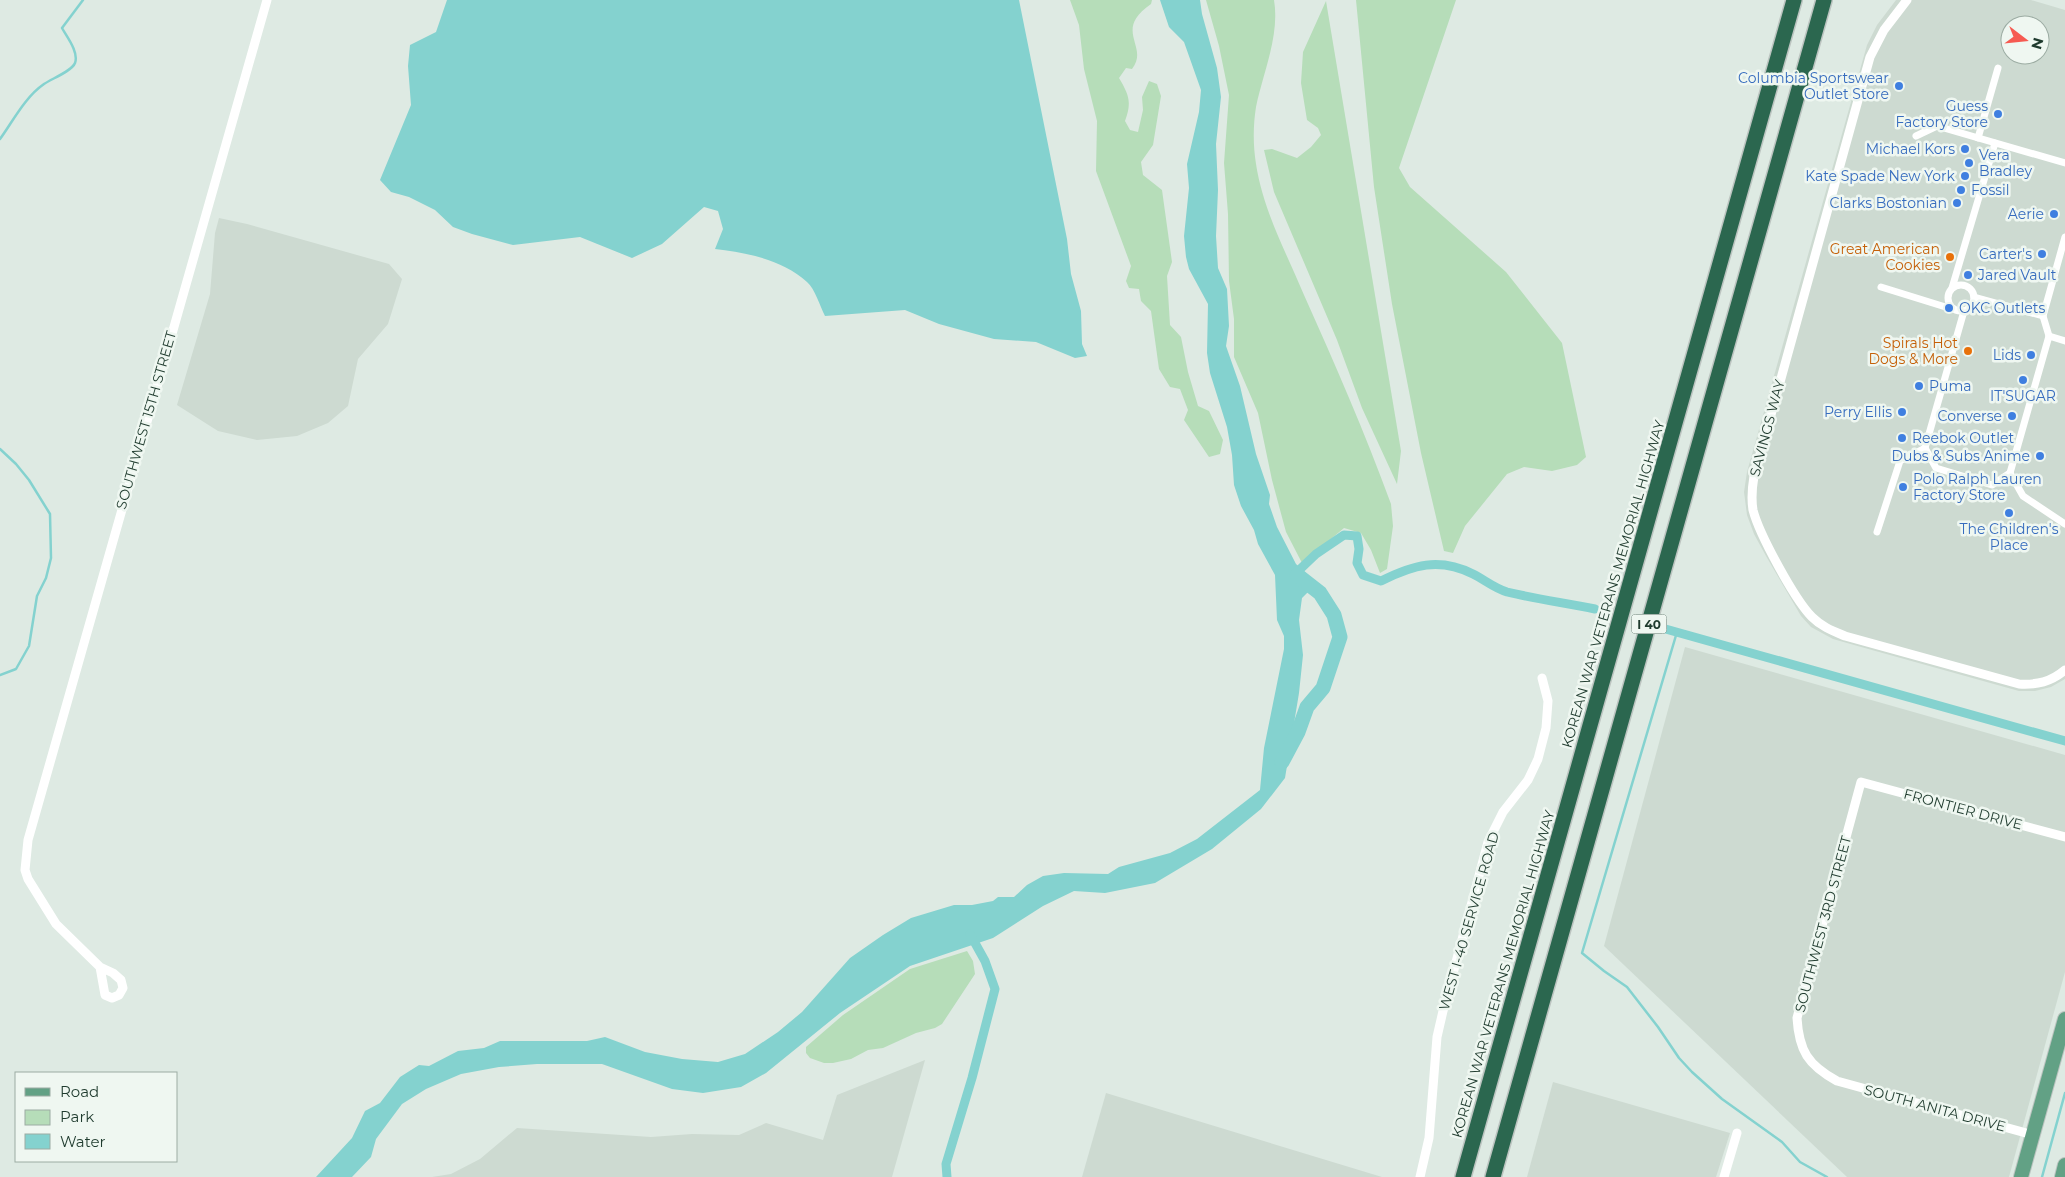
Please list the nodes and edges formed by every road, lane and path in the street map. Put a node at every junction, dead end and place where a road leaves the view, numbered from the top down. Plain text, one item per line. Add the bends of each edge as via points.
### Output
1 (266, 0) edge
2 (1787, 0) edge
3 (1794, 0) edge
4 (1824, 0) edge
5 (1834, 0) edge
6 (1907, 0) edge
7 (1779, 54) junction
8 (1998, 68) dead end
9 (1804, 71) junction
10 (1916, 136) dead end
11 (1978, 138) junction
12 (1995, 143) junction
13 (2065, 163) edge
14 (2065, 237) edge
15 (1881, 287) dead end
16 (1952, 288) junction
17 (1974, 297) junction
18 (1953, 309) junction
19 (1964, 311) junction
20 (2043, 316) junction
21 (2049, 336) junction
22 (2065, 341) edge
23 (1925, 448) junction
24 (2010, 473) junction
25 (2065, 524) edge
26 (1877, 532) dead end
27 (2065, 670) edge
28 (1542, 678) dead end
29 (1861, 782) joint
30 (2065, 837) edge
31 (100, 967) dead end
32 (2065, 1019) edge
33 (1837, 1081) joint
34 (1737, 1134) dead end
35 (2033, 1135) junction
36 (2065, 1164) edge
37 (1420, 1177) edge
38 (1463, 1177) edge
39 (1493, 1177) edge
40 (1724, 1177) edge
41 (2021, 1177) edge
42 (2062, 1177) edge

1 - 31 street, SOUTHWEST 15TH STREET via 28,840 25,870 28,879 56,924
2 - 7 highway
3 - 7 highway, KOREAN WAR VETERANS MEMORIAL HIGHWAY / I 40
4 - 9 highway, I 40
5 - 9 highway
6 - 27 street, SAVINGS WAY via 1884,30 1870,57 1754,476 1751,494 1757,524 1806,610 1828,629 2019,684 2046,682
7 - 38 highway, KOREAN WAR VETERANS MEMORIAL HIGHWAY / I 40
8 - 11 street
9 - 39 highway, I 40
10 - 11 street via 1937,126
11 - 12 street
12 - 13 street
12 - 16 street
14 - 20 street
15 - 18 street
16 - 17 street via 1959,285 1968,287
16 - 18 street via 1948,297
17 - 19 street via 1972,306
17 - 20 street
18 - 19 street
19 - 23 street
20 - 21 street
21 - 22 street
21 - 24 street
23 - 24 street via 1936,468 1992,484
23 - 26 street via 1900,461
24 - 25 street via 2023,496
28 - 37 street, WEST I-40 SERVICE ROAD via 1548,701 1546,728 1538,760 1528,780 1503,812 1488,842 1443,1011 1437,1037 1429,1138
29 - 30 street, FRONTIER DRIVE
29 - 33 street, SOUTHWEST 3RD STREET via 1797,1018 1804,1053 1816,1068
32 - 35 main road
33 - 35 street, SOUTH ANITA DRIVE
34 - 40 street
35 - 41 main road
36 - 42 main road

